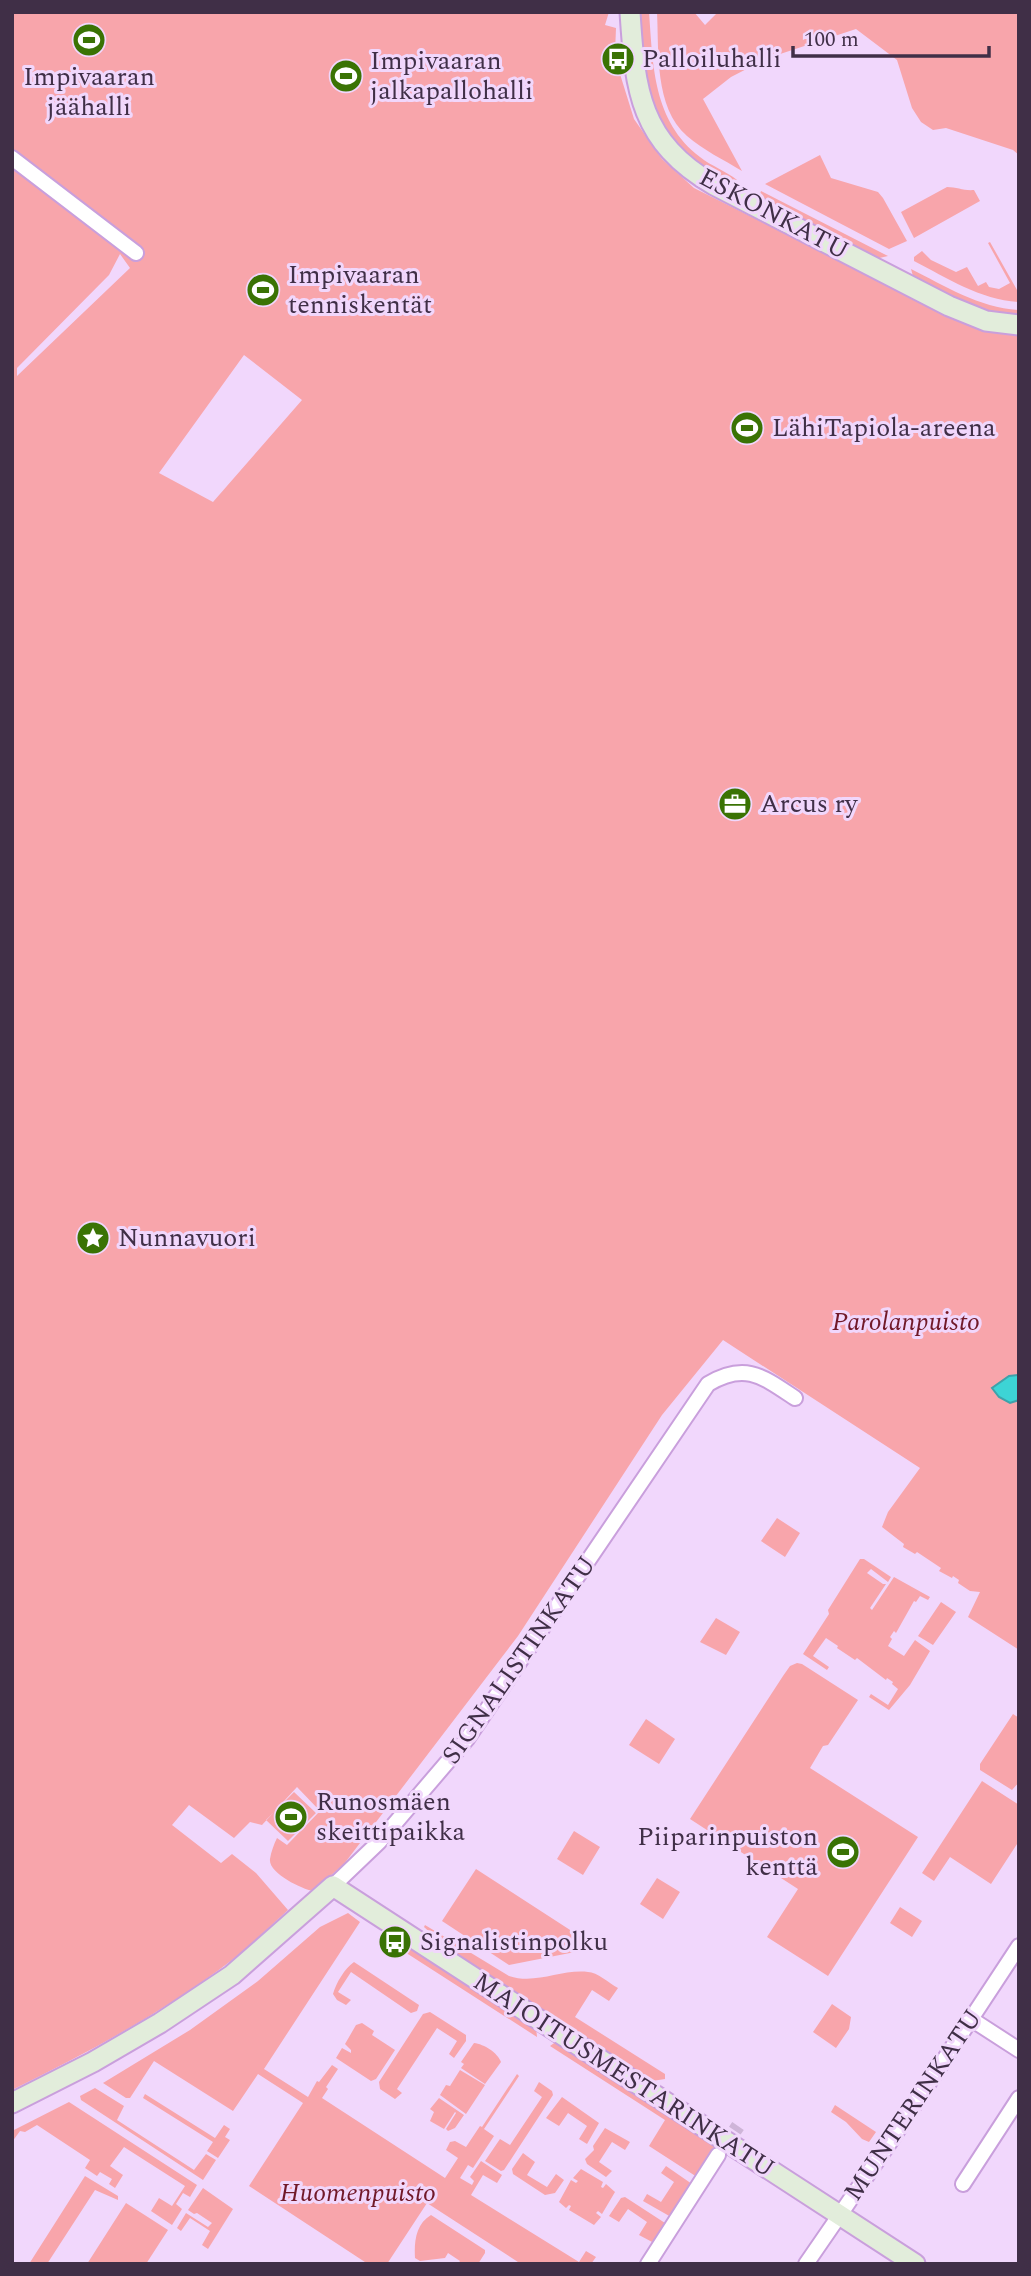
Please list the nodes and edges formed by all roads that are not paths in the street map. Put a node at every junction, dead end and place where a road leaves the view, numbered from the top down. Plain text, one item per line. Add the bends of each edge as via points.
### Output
1 (630, 12) edge
2 (12, 158) edge
3 (136, 253) dead end
4 (1019, 325) edge
5 (795, 1398) dead end
6 (333, 1886) junction
7 (1019, 1946) edge
8 (971, 2019) junction
9 (1019, 2050) edge
10 (1019, 2098) edge
11 (12, 2103) edge
12 (718, 2155) tunnel mouth
13 (964, 2184) dead end
14 (839, 2214) junction
15 (648, 2264) edge
16 (806, 2264) edge
17 (915, 2264) edge

1 - 4 street, ESKONKATU via 635,80 643,104 659,137 687,167 949,306 986,321
2 - 3 street
5 - 6 street, SIGNALISTINKATU via 750,1373 735,1372 708,1384 467,1739 379,1842
6 - 11 street, SIGNALISTINKATU via 232,1975 115,2049
6 - 14 street, MAJOITUSMESTARINKATU
7 - 8 street, MUNTERINKATU
8 - 9 street
8 - 14 street, MUNTERINKATU
10 - 13 street
12 - 15 street
14 - 16 street, MUNTERINKATU
14 - 17 street, MAJOITUSMESTARINKATU

